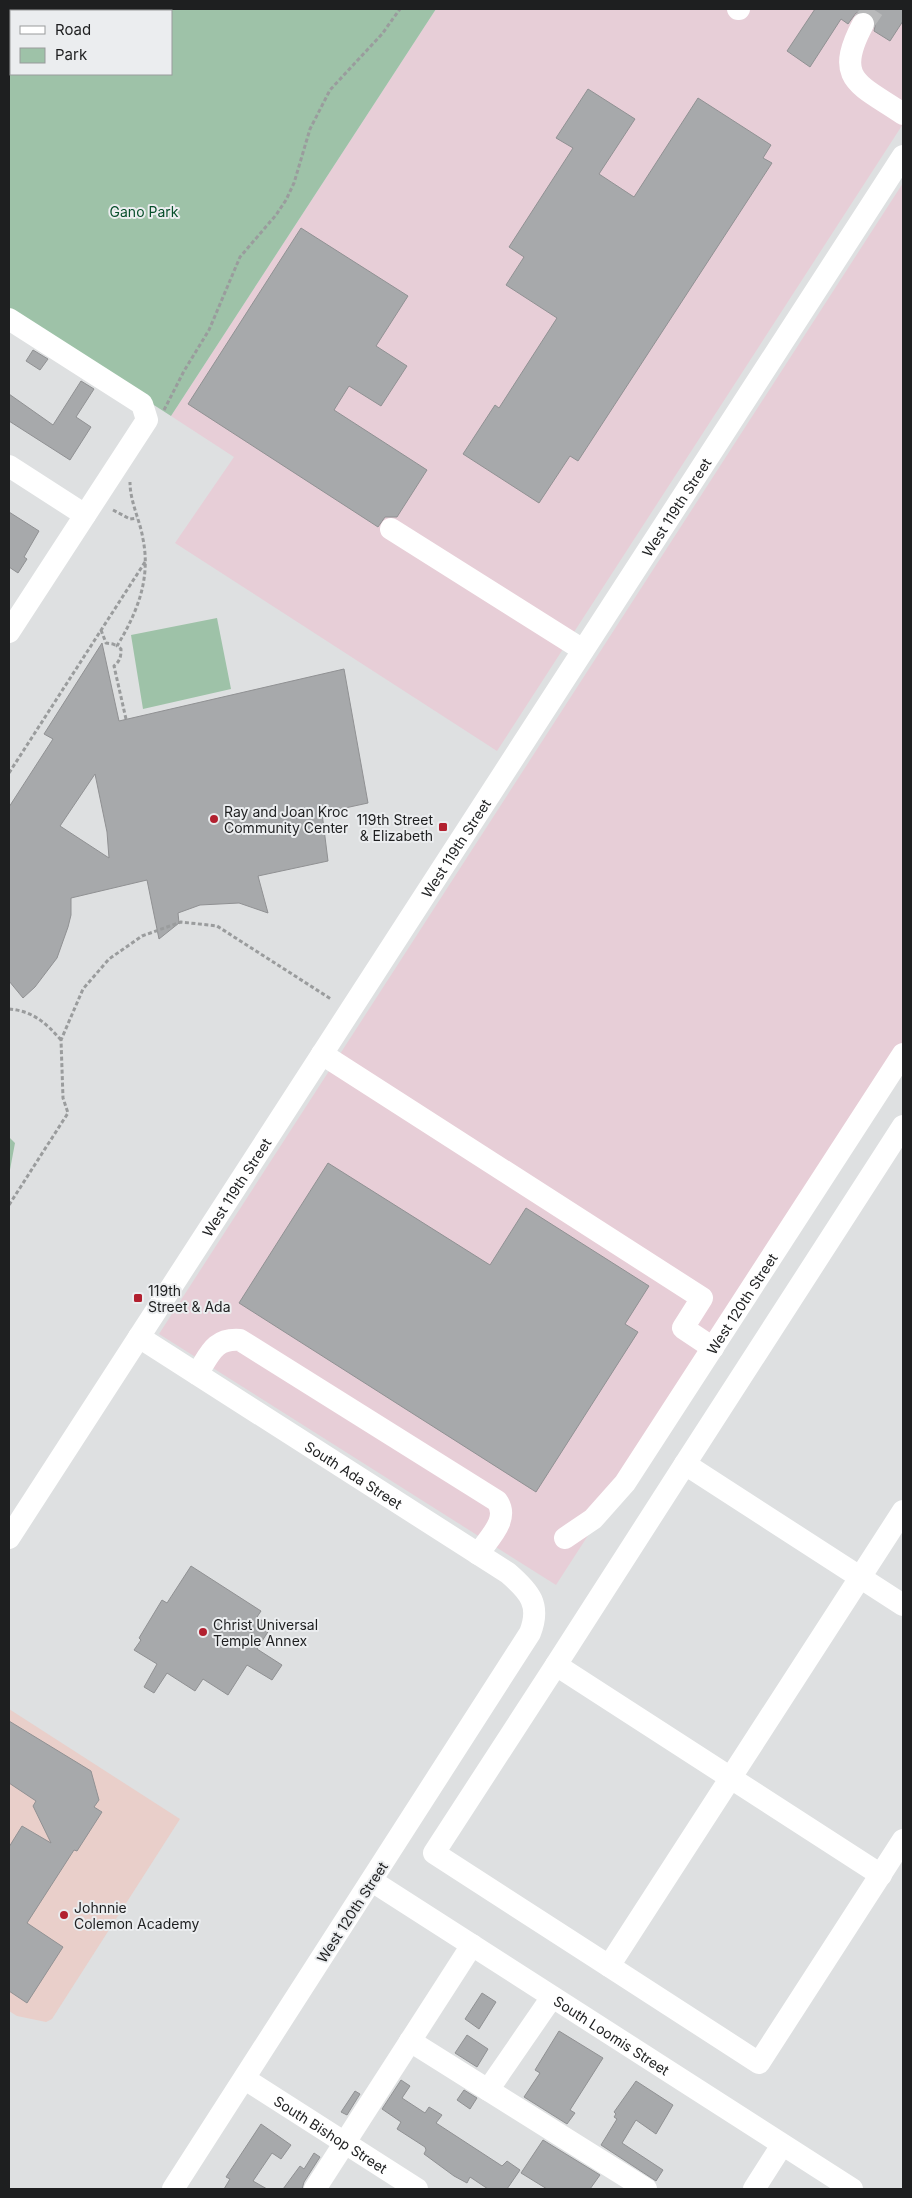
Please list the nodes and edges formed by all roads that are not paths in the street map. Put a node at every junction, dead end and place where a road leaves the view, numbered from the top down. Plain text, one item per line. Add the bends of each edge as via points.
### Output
1 (863, 24) tunnel mouth
2 (903, 114) edge
3 (903, 156) edge
4 (9, 319) edge
5 (9, 466) edge
6 (85, 515) junction
7 (391, 529) dead end
8 (9, 632) edge
9 (583, 650) junction
10 (322, 1054) junction
11 (903, 1054) edge
12 (903, 1126) edge
13 (139, 1337) junction
14 (712, 1348) junction
15 (197, 1374) junction
16 (685, 1464) junction
17 (903, 1511) edge
18 (9, 1538) edge
19 (565, 1538) dead end
20 (478, 1554) junction
21 (860, 1577) junction
22 (903, 1605) edge
23 (530, 1633) joint
24 (556, 1665) junction
25 (731, 1778) junction
26 (903, 1840) edge
27 (881, 1874) junction
28 (372, 1881) junction
29 (472, 1945) junction
30 (609, 1966) junction
31 (552, 1997) junction
32 (410, 2041) junction
33 (245, 2079) junction
34 (488, 2090) junction
35 (344, 2143) junction
36 (782, 2145) junction
37 (173, 2189) edge
38 (314, 2189) edge
39 (417, 2189) edge
40 (646, 2189) edge
41 (754, 2189) edge
42 (852, 2189) edge

1 - 2 street via 852,44 849,63 856,81
3 - 9 street, West 119th Street
4 - 6 street via 142,404 147,420
5 - 6 street
6 - 8 street
7 - 9 street
9 - 10 street, West 119th Street
10 - 13 street, West 119th Street
10 - 14 street via 702,1298 683,1328
11 - 14 street, West 120th Street
12 - 16 street
13 - 15 street, South Ada Street
13 - 18 street, West 119th Street
14 - 19 street, West 120th Street via 625,1483 593,1519
15 - 20 street, South Ada Street
15 - 20 street via 215,1345 223,1340 240,1340 497,1501 502,1509 502,1518
16 - 21 street
16 - 24 street
17 - 21 street
20 - 23 street, South Ada Street via 508,1573 530,1596 536,1619
21 - 22 street
21 - 25 street
23 - 28 street, West 120th Street
24 - 25 street
24 - 30 street via 434,1854
25 - 27 street
25 - 30 street
26 - 27 street
27 - 30 street via 759,2063
28 - 29 street, South Loomis Street
28 - 33 street, West 120th Street
29 - 31 street, South Loomis Street
29 - 32 street
31 - 34 street
31 - 36 street, South Loomis Street
32 - 34 street
32 - 35 street
33 - 35 street, South Bishop Street
33 - 37 street, West 120th Street
34 - 40 street
35 - 38 street
35 - 39 street, South Bishop Street
36 - 41 street
36 - 42 street, South Loomis Street

